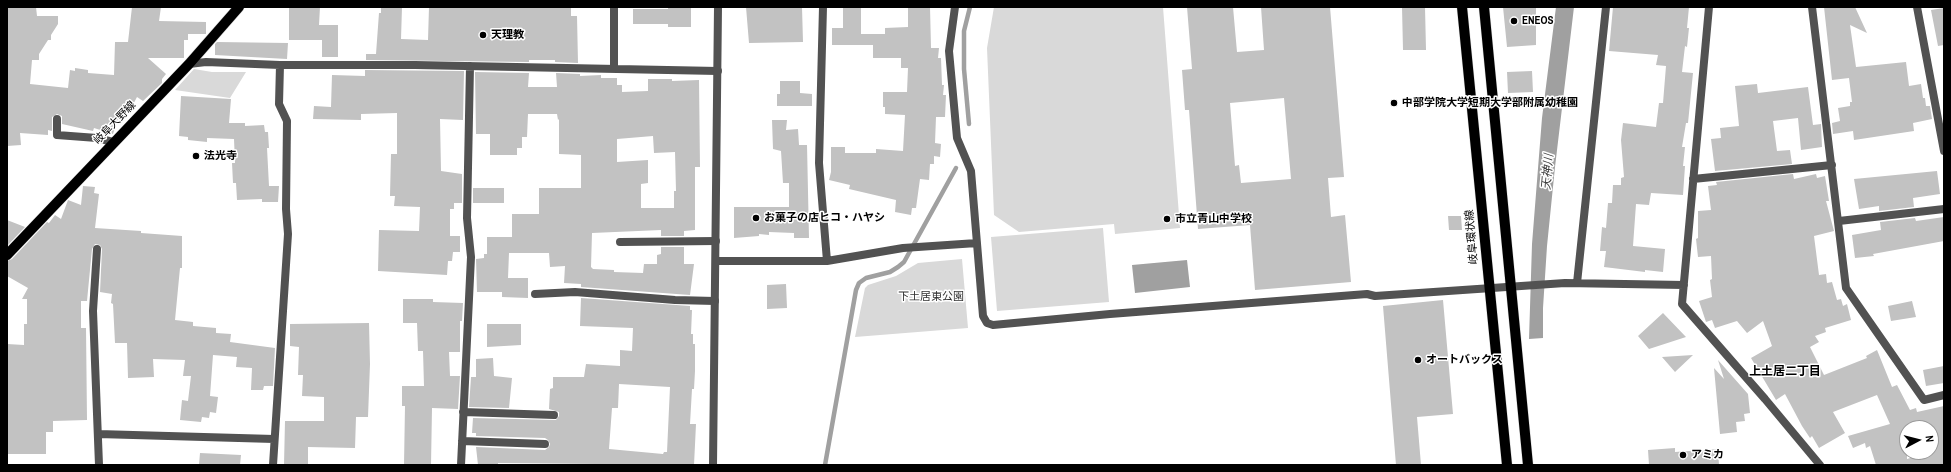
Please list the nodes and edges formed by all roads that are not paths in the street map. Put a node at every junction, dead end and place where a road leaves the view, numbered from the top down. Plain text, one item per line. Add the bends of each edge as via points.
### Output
1 (239, 7) edge
2 (614, 7) edge
3 (718, 7) edge
4 (823, 7) edge
5 (955, 7) edge
6 (1462, 7) edge
7 (1484, 7) edge
8 (1606, 7) edge
9 (1709, 7) edge
10 (1812, 7) edge
11 (1917, 7) edge
12 (188, 64) junction
13 (280, 65) junction
14 (470, 66) junction
15 (614, 69) junction
16 (718, 71) junction
17 (57, 119) dead end
18 (113, 142) junction
19 (1944, 151) edge
20 (1832, 165) junction
21 (1694, 179) junction
22 (1944, 209) edge
23 (1839, 221) junction
24 (716, 241) junction
25 (620, 242) dead end
26 (977, 243) junction
27 (97, 250) dead end
28 (7, 255) edge
29 (716, 261) junction
30 (827, 261) junction
31 (1577, 283) junction
32 (1684, 285) junction
33 (1515, 286) junction
34 (1489, 288) junction
35 (535, 294) dead end
36 (716, 301) junction
37 (1944, 395) edge
38 (463, 412) junction
39 (554, 415) dead end
40 (98, 434) junction
41 (274, 439) junction
42 (462, 441) junction
43 (545, 444) dead end
44 (99, 465) edge
45 (273, 465) edge
46 (461, 465) edge
47 (713, 465) edge
48 (1507, 465) edge
49 (1528, 465) edge
50 (1820, 465) edge

1 - 12 main road, 岐阜大野線
2 - 15 street
3 - 16 street
4 - 30 street via 819,163
5 - 26 street via 949,51 957,138 971,170
6 - 34 main road, 岐阜環状線
7 - 33 main road
8 - 31 street
9 - 21 street
10 - 20 street
11 - 19 street
12 - 13 street via 206,62
12 - 18 main road, 岐阜大野線
13 - 14 street
13 - 41 street via 279,104 287,121 288,234
14 - 15 street
14 - 38 street via 467,218 471,257
15 - 16 street
16 - 24 street
17 - 18 street via 57,135
18 - 28 main road, 岐阜大野線
20 - 21 street
20 - 23 street
21 - 32 street
22 - 23 street
23 - 37 street via 1846,288 1924,400
24 - 25 street
24 - 29 street
26 - 30 street via 903,248
26 - 34 street via 983,316 987,323 993,326 1366,294 1375,296
27 - 40 street via 93,311
29 - 30 street
29 - 36 street
31 - 32 street
31 - 33 street
32 - 50 street via 1682,304
33 - 34 street
33 - 49 main road
34 - 48 main road, 岐阜環状線
35 - 36 street via 575,292
36 - 47 street
38 - 39 street
38 - 42 street
40 - 41 street
40 - 44 street
41 - 45 street
42 - 43 street
42 - 46 street

